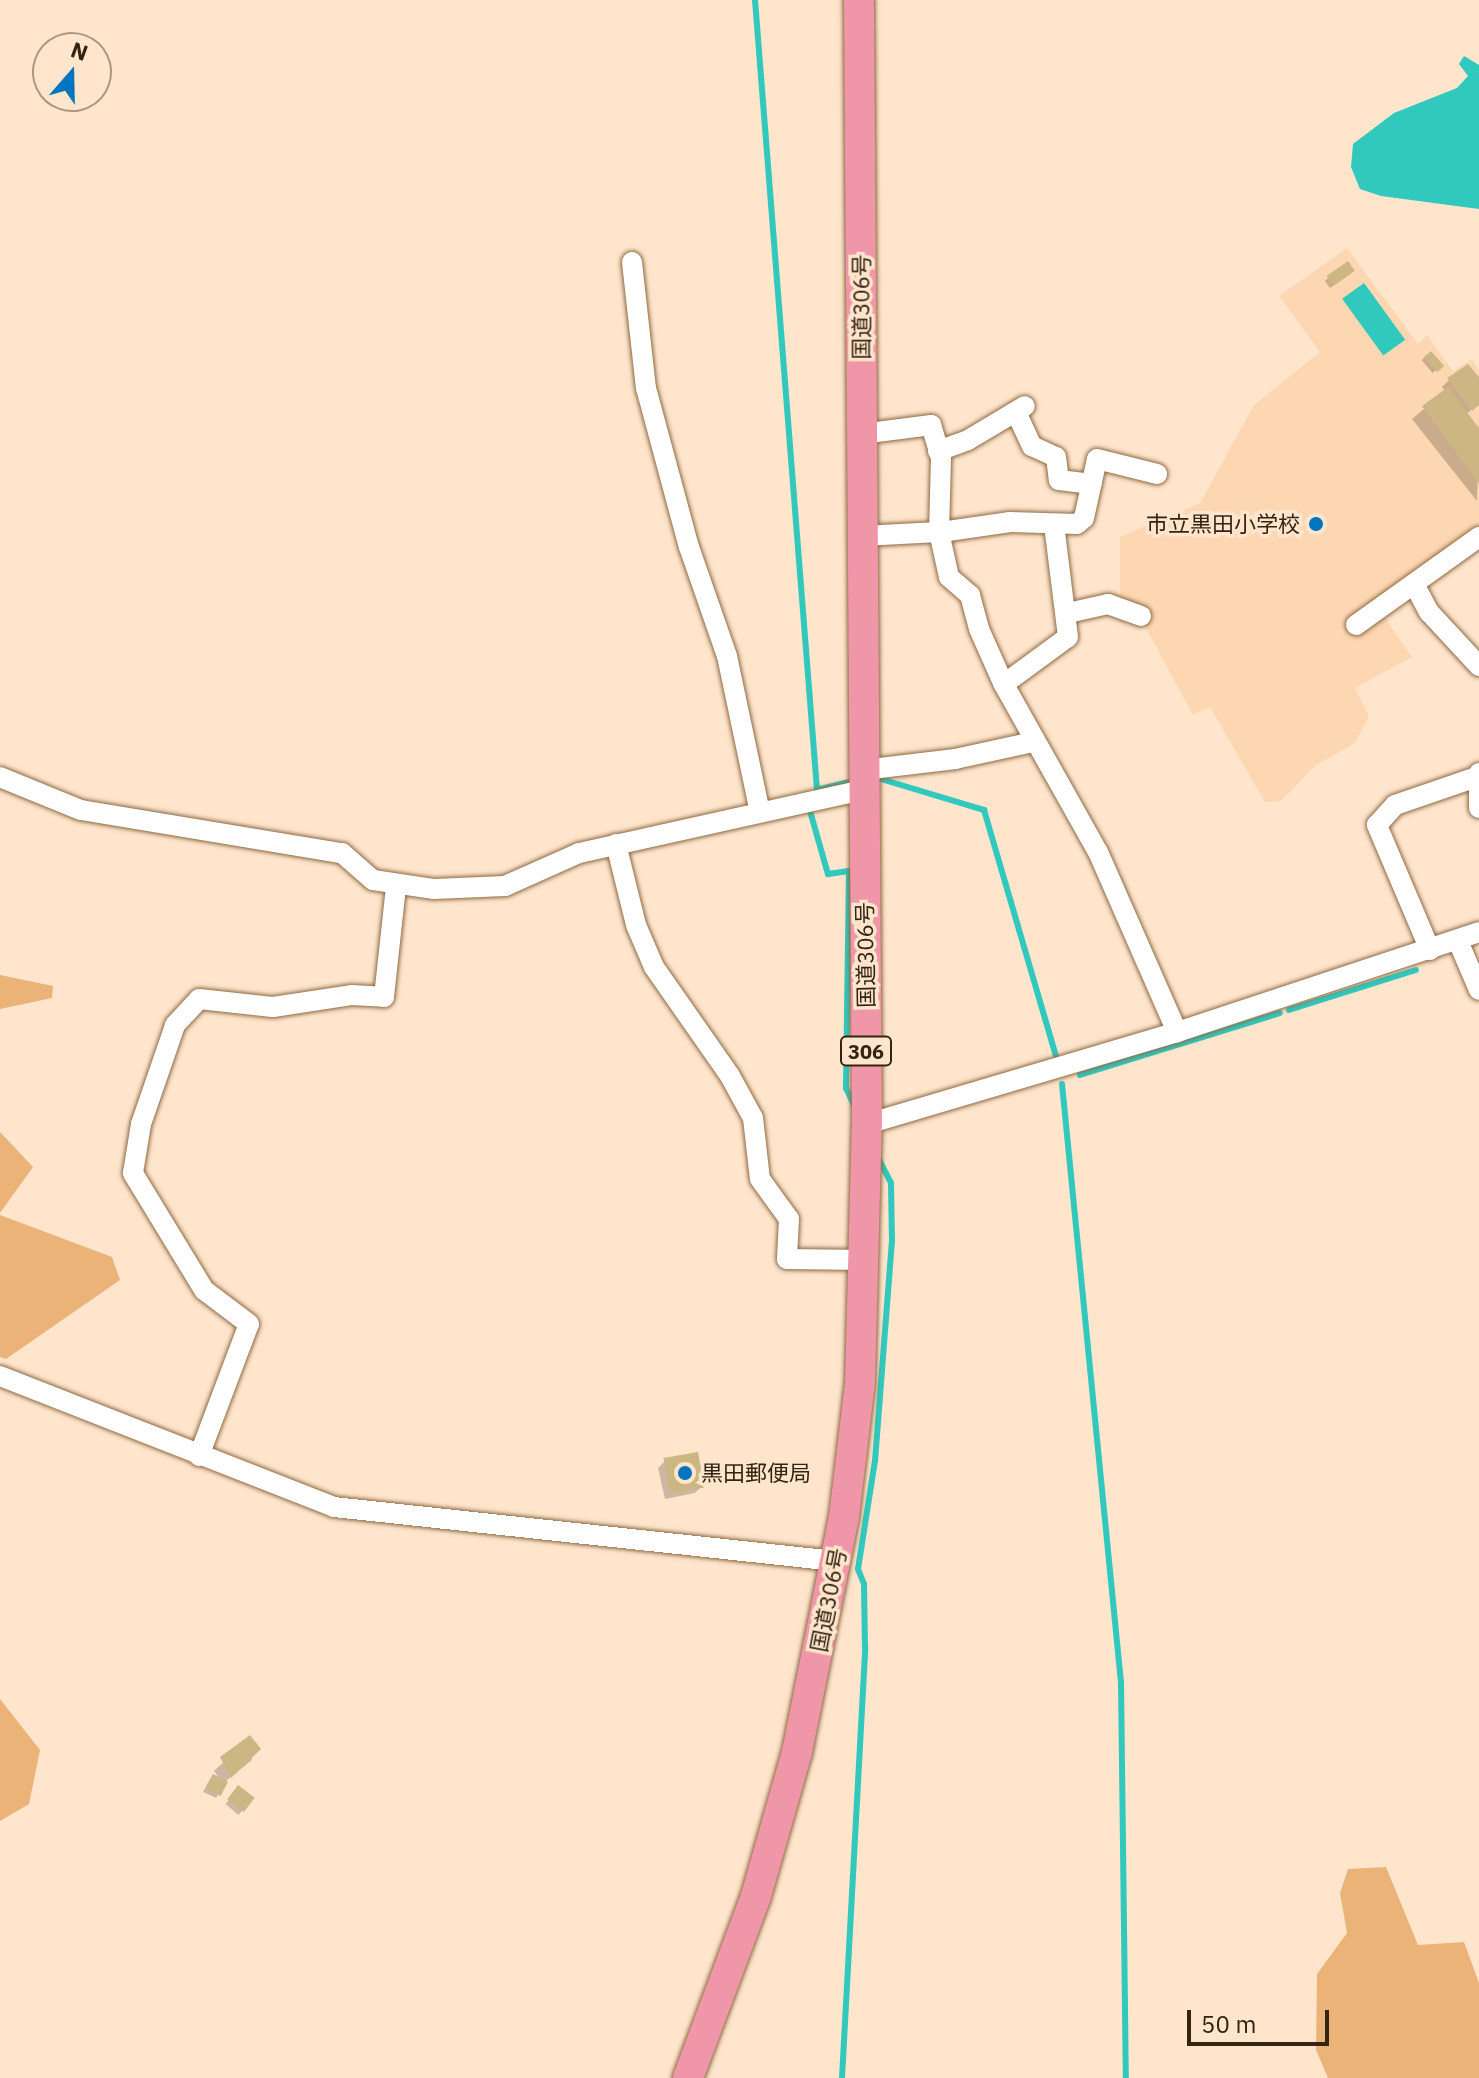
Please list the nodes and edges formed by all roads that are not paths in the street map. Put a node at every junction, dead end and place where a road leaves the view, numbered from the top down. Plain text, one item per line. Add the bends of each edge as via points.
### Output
1 (859, 0) edge
2 (632, 262) dead end
3 (861, 434) junction
4 (938, 451) junction
5 (1157, 474) dead end
6 (1092, 484) junction
7 (1054, 524) junction
8 (940, 532) junction
9 (862, 536) junction
10 (1479, 537) edge
11 (1414, 584) junction
12 (1068, 613) junction
13 (1141, 616) dead end
14 (1356, 625) dead end
15 (1479, 666) edge
16 (1004, 684) junction
17 (1033, 742) junction
18 (1478, 775) edge
19 (0, 777) edge
20 (863, 780) junction
21 (1479, 808) edge
22 (760, 812) junction
23 (616, 844) junction
24 (396, 887) junction
25 (1479, 932) edge
26 (1458, 941) junction
27 (1430, 950) junction
28 (1479, 990) edge
29 (1177, 1032) junction
30 (867, 1124) junction
31 (865, 1260) junction
32 (0, 1376) edge
33 (199, 1456) junction
34 (835, 1561) junction
35 (688, 2078) edge

1 - 3 highway, 国道306号 / 306
2 - 22 street via 646,388 689,547 727,656
3 - 4 street via 931,425
3 - 9 highway, 国道306号 / 306
4 - 6 street via 1021,409 1032,446 1056,457 1059,480
4 - 8 street
5 - 6 street via 1097,459
6 - 7 street via 1081,521
7 - 8 street via 1010,522
7 - 12 street
8 - 9 street
8 - 16 street via 949,577 970,595
9 - 20 highway, 国道306号 / 306
10 - 11 street
11 - 14 street
11 - 15 street via 1429,612
12 - 13 street via 1108,604
12 - 16 street via 1066,640
16 - 17 street
17 - 20 street
17 - 29 street via 1098,852
18 - 21 street
18 - 27 street via 1395,805 1377,825
19 - 24 street via 81,810 342,853 365,876
20 - 22 street
20 - 30 highway, 国道306号 / 306
22 - 23 street
23 - 24 street via 579,853 505,886
23 - 31 street via 636,925 654,967 753,1118 760,1179 789,1219 787,1259
24 - 33 street via 384,997 351,995 273,1007 199,999 175,1025 145,1110 133,1173 204,1290 249,1324
25 - 26 street
26 - 27 street
26 - 28 street
27 - 29 street
29 - 30 street
30 - 31 highway, 国道306号 / 306
31 - 34 highway, 国道306号 / 306 via 859,1398
32 - 33 street
33 - 34 street via 312,1501 358,1511
34 - 35 highway, 国道306号 / 306 via 783,1805 756,1896

